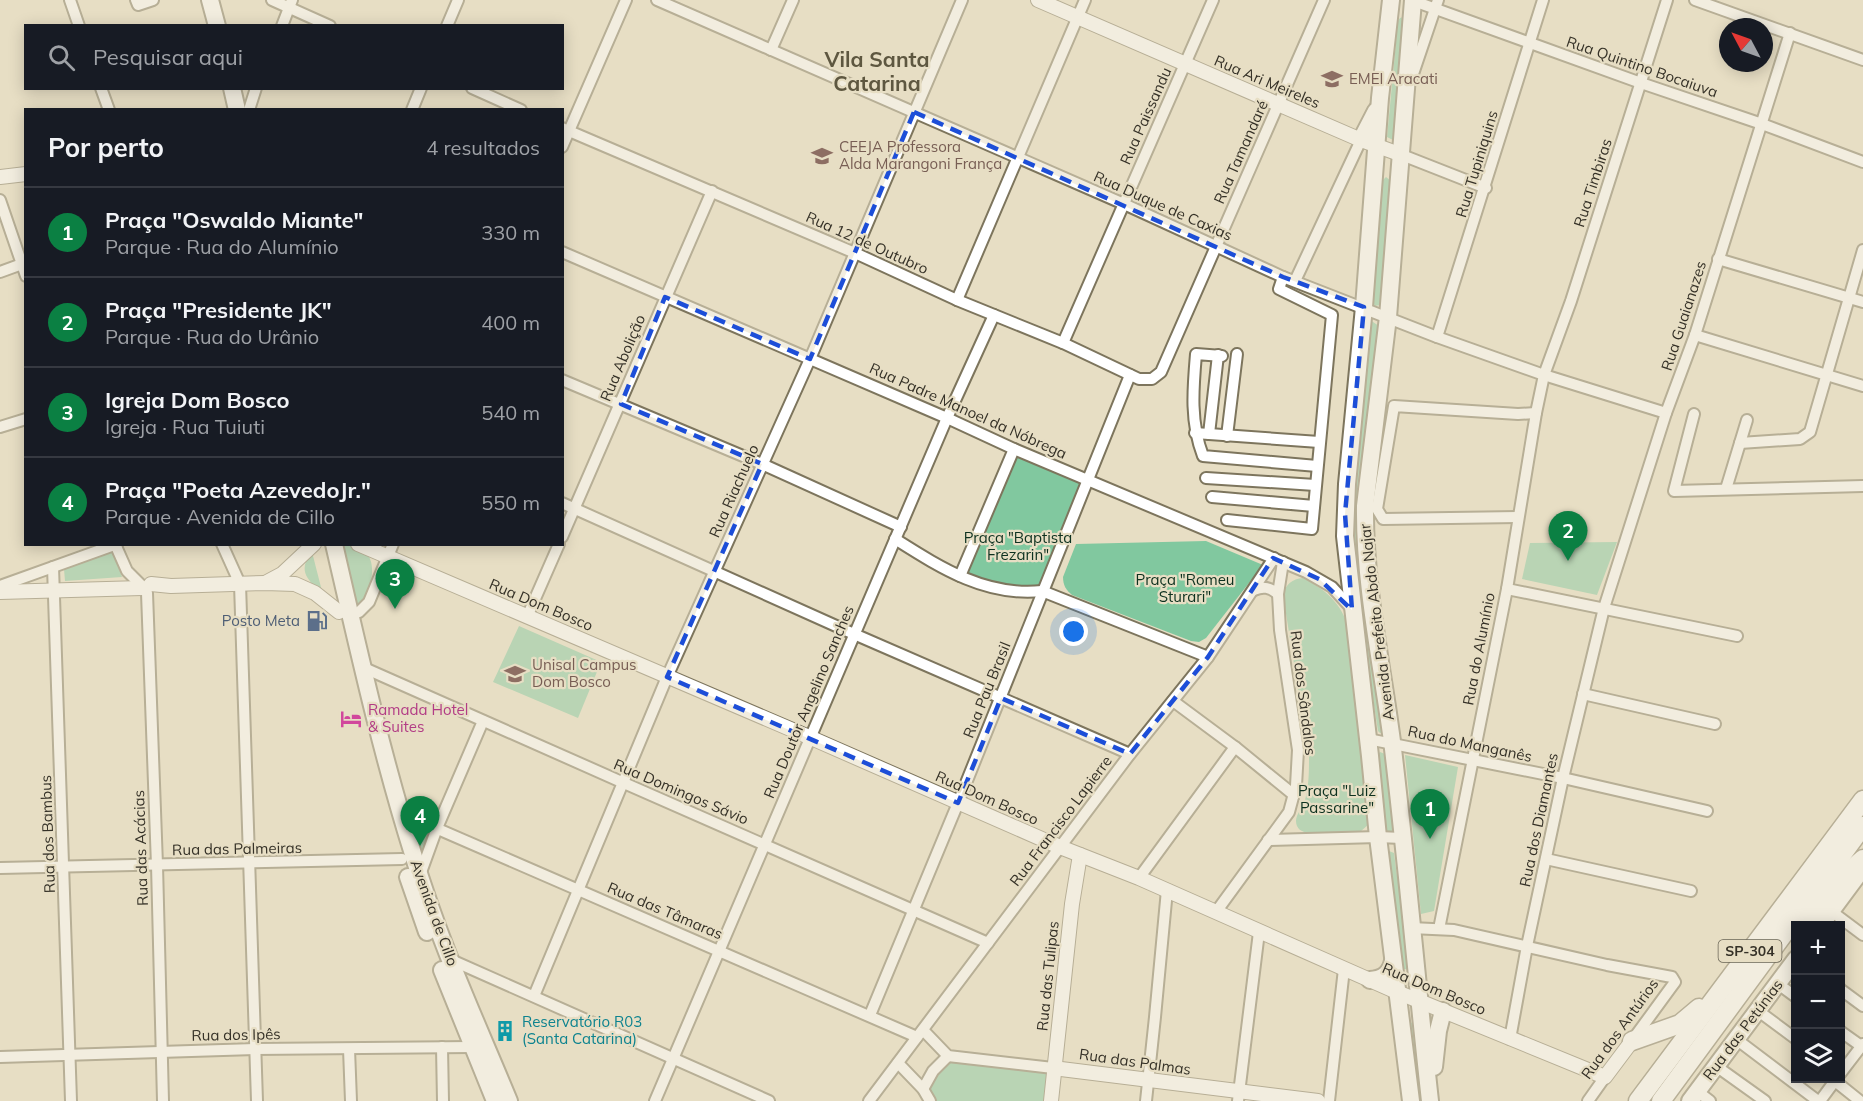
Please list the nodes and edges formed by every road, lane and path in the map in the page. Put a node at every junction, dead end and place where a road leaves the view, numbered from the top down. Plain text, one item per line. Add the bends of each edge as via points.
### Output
1 (70, 0) edge
2 (136, 0) edge
3 (153, 0) edge
4 (199, 0) edge
5 (210, 0) edge
6 (272, 0) edge
7 (458, 0) edge
8 (626, 0) edge
9 (657, 0) edge
10 (793, 0) edge
11 (962, 0) edge
12 (1038, 0) edge
13 (1085, 0) edge
14 (1213, 0) edge
15 (1324, 0) edge
16 (1391, 0) edge
17 (1413, 0) edge
18 (1543, 0) edge
19 (1666, 0) edge
20 (1695, 0) edge
21 (291, 4) edge
22 (1437, 5) edge
23 (1077, 17) junction
24 (78, 24) edge
25 (205, 24) edge
26 (216, 24) edge
27 (283, 24) edge
28 (326, 24) edge
29 (448, 24) edge
30 (1790, 33) junction
31 (1529, 44) junction
32 (771, 50) junction
33 (1863, 60) edge
34 (1185, 64) junction
35 (1641, 83) junction
36 (102, 90) edge
37 (220, 90) edge
38 (232, 90) edge
39 (255, 90) edge
40 (420, 90) edge
41 (476, 90) edge
42 (1405, 98) junction
43 (1278, 104) junction
44 (108, 108) edge
45 (225, 108) edge
46 (237, 108) edge
47 (250, 108) edge
48 (413, 108) edge
49 (517, 108) edge
50 (915, 112) junction
51 (1762, 124) junction
52 (566, 129) edge
53 (1369, 143) junction
54 (1402, 154) junction
55 (1018, 158) junction
56 (1863, 162) edge
57 (1375, 172) junction
58 (24, 174) edge
59 (1401, 174) junction
60 (0, 177) edge
61 (1486, 188) junction
62 (712, 191) junction
63 (0, 200) edge
64 (1124, 204) junction
65 (1216, 246) junction
66 (1863, 250) edge
67 (564, 253) edge
68 (855, 253) junction
69 (1718, 259) junction
70 (22, 264) junction
71 (24, 270) edge
72 (0, 272) edge
73 (1283, 277) junction
74 (1295, 282) junction
75 (665, 297) junction
76 (1850, 299) junction
77 (957, 300) junction
78 (1863, 302) edge
79 (1365, 307) junction
80 (994, 315) junction
81 (1388, 317) junction
82 (1695, 335) junction
83 (1437, 338) junction
84 (1063, 343) junction
85 (1237, 354) dead end
86 (810, 358) junction
87 (1827, 374) junction
88 (1130, 375) junction
89 (1544, 375) junction
90 (1152, 379) joint
91 (564, 381) edge
92 (1863, 386) edge
93 (621, 404) junction
94 (1536, 413) junction
95 (1666, 413) junction
96 (1694, 414) dead end
97 (947, 418) junction
98 (24, 420) edge
99 (1747, 420) dead end
100 (0, 427) edge
101 (1196, 434) junction
102 (1209, 434) junction
103 (1227, 436) junction
104 (1319, 442) junction
105 (1740, 443) junction
106 (1014, 449) junction
107 (762, 464) junction
108 (1317, 466) junction
109 (1206, 478) dead end
110 (1088, 479) junction
111 (1316, 485) junction
112 (1863, 486) edge
113 (1726, 489) junction
114 (1212, 497) dead end
115 (564, 504) edge
116 (1314, 506) junction
117 (575, 509) junction
118 (1518, 517) junction
119 (1227, 520) dead end
120 (901, 527) junction
121 (564, 533) edge
122 (895, 539) junction
123 (113, 546) edge
124 (116, 546) edge
125 (223, 546) edge
126 (325, 546) edge
127 (334, 546) edge
128 (369, 546) edge
129 (558, 546) edge
130 (310, 548) edge
131 (390, 550) edge
132 (1278, 560) junction
133 (54, 567) junction
134 (714, 571) junction
135 (1306, 572) junction
136 (960, 576) junction
137 (265, 583) junction
138 (240, 584) junction
139 (0, 588) edge
140 (141, 588) junction
141 (1507, 589) junction
142 (55, 590) junction
143 (1254, 590) junction
144 (1278, 590) junction
145 (1042, 591) junction
146 (315, 593) junction
147 (1604, 608) junction
148 (1352, 610) junction
149 (345, 613) junction
150 (527, 617) junction
151 (854, 634) junction
152 (1737, 636) dead end
153 (1208, 657) junction
154 (362, 667) junction
155 (667, 677) junction
156 (1583, 694) junction
157 (1000, 698) junction
158 (1173, 701) junction
159 (483, 721) junction
160 (1715, 724) dead end
161 (809, 737) junction
162 (1368, 739) junction
163 (1392, 743) junction
164 (1235, 747) junction
165 (1130, 754) junction
166 (1472, 759) junction
167 (1563, 778) junction
168 (622, 784) junction
169 (1294, 795) junction
170 (1863, 800) edge
171 (958, 803) junction
172 (1707, 811) dead end
173 (401, 813) junction
174 (1863, 826) edge
175 (437, 828) junction
176 (1378, 837) junction
177 (1402, 838) junction
178 (1268, 840) junction
179 (766, 844) junction
180 (1060, 848) junction
181 (1080, 855) junction
182 (1546, 859) junction
183 (1863, 859) edge
184 (402, 860) junction
185 (248, 864) junction
186 (158, 865) junction
187 (65, 867) junction
188 (0, 868) edge
189 (1863, 868) edge
190 (420, 876) junction
191 (1140, 878) junction
192 (578, 890) junction
193 (1167, 890) junction
194 (1691, 891) dead end
195 (912, 910) junction
196 (1831, 911) junction
197 (1216, 912) junction
198 (1807, 921) edge
199 (1824, 921) edge
200 (1411, 928) junction
201 (1439, 929) junction
202 (1260, 932) junction
203 (1863, 935) edge
204 (1791, 940) edge
205 (988, 944) junction
206 (1527, 946) junction
207 (719, 950) junction
208 (449, 959) junction
209 (1393, 961) junction
210 (1791, 965) edge
211 (1344, 969) junction
212 (481, 973) junction
213 (1734, 973) junction
214 (1370, 980) junction
215 (1777, 983) junction
216 (462, 991) junction
217 (1397, 992) junction
218 (1740, 992) junction
219 (1791, 993) edge
220 (1845, 993) edge
221 (534, 996) junction
222 (1419, 1001) junction
223 (1863, 1006) edge
224 (1757, 1010) junction
225 (1443, 1011) junction
226 (870, 1015) junction
227 (920, 1034) junction
228 (1845, 1034) edge
229 (1791, 1035) edge
230 (1510, 1039) junction
231 (1736, 1039) junction
232 (1632, 1041) junction
233 (1862, 1045) edge
234 (442, 1047) junction
235 (472, 1047) junction
236 (255, 1049) junction
237 (349, 1049) junction
238 (162, 1052) junction
239 (69, 1055) junction
240 (948, 1056) junction
241 (0, 1057) edge
242 (672, 1059) junction
243 (898, 1063) junction
244 (1716, 1066) junction
245 (1053, 1068) junction
246 (1845, 1068) edge
247 (1605, 1077) junction
248 (1148, 1081) junction
249 (1833, 1083) edge
250 (1845, 1083) edge
251 (923, 1089) junction
252 (1239, 1097) edge
253 (1699, 1098) edge
254 (71, 1101) edge
255 (163, 1101) edge
256 (257, 1101) edge
257 (351, 1101) edge
258 (443, 1101) edge
259 (495, 1101) edge
260 (509, 1101) edge
261 (655, 1101) edge
262 (769, 1101) edge
263 (869, 1101) edge
264 (930, 1101) edge
265 (1051, 1101) edge
266 (1146, 1101) edge
267 (1318, 1101) edge
268 (1329, 1101) edge
269 (1411, 1101) edge
270 (1431, 1101) edge
271 (1588, 1101) edge
272 (1638, 1101) edge
273 (1661, 1101) edge
274 (1765, 1101) edge
275 (1819, 1101) edge
276 (1860, 1101) edge

1 - 24 street
2 - 3 street via 138,5
4 - 25 main road
5 - 26 main road
6 - 21 street
7 - 29 street
8 - 52 street
9 - 32 street, Rua Duque de Caxias
10 - 32 street
11 - 50 street, Rua Riachuelo
12 - 23 main road, Rua Ari Meireles
13 - 23 street
14 - 34 street, Rua Paissandu
15 - 43 street, Rua Tamandaré
16 - 53 main road via 1380,98
17 - 22 street, Rua Quintino Bocaiuva
17 - 42 main road, Avenida Prefeito Abdo Najar
18 - 31 street, Rua Tupiniquins
19 - 35 street, Rua Timbiras
20 - 30 street
21 - 27 street
21 - 28 street
22 - 31 street, Rua Quintino Bocaiuva
22 - 42 street
23 - 34 main road, Rua Ari Meireles
23 - 55 street
30 - 33 street
30 - 51 street, Rua Guaianazes
31 - 35 street, Rua Quintino Bocaiuva
31 - 61 street, Rua Tupiniquins
32 - 50 street, Rua Duque de Caxias
34 - 43 main road, Rua Ari Meireles
34 - 64 street, Rua Paissandu
35 - 51 street, Rua Quintino Bocaiuva
35 - 89 street, Rua Timbiras
36 - 44 street
37 - 45 main road
38 - 46 main road
39 - 47 street
40 - 48 street
41 - 49 street
42 - 54 main road, Avenida Prefeito Abdo Najar
43 - 53 main road, Rua Ari Meireles
43 - 65 street, Rua Tamandaré
50 - 55 street, Rua Duque de Caxias
50 - 68 street, Rua Riachuelo
51 - 56 street, Rua Quintino Bocaiuva
51 - 69 street, Rua Guaianazes
52 - 62 street, Rua 12 de Outubro
53 - 54 main road, Rua Ari Meireles
53 - 57 main road, Avenida Prefeito Abdo Najar
53 - 74 street
54 - 59 main road, Avenida Prefeito Abdo Najar
54 - 61 street, Rua Ari Meireles
55 - 64 street, Rua Duque de Caxias
55 - 77 street
57 - 59 main road via 1385,165
57 - 79 main road, Avenida Prefeito Abdo Najar
58 - 60 main road
59 - 81 main road, Avenida Prefeito Abdo Najar
61 - 83 street, Rua Tupiniquins
62 - 68 street, Rua 12 de Outubro
62 - 75 street, Rua Abolição
63 - 70 street
64 - 65 street, Rua Duque de Caxias
64 - 84 street, Rua Paissandu
65 - 73 street, Rua Duque de Caxias
65 - 90 street, Rua Tamandaré via 1161,372
66 - 76 street
67 - 75 street, Rua Padre Manoel da Nóbrega
68 - 77 street, Rua 12 de Outubro
68 - 86 street, Rua Riachuelo
69 - 76 street
69 - 82 street, Rua Guaianazes
70 - 71 street
70 - 72 street
73 - 74 street, Rua Duque de Caxias
73 - 104 street via 1279,289 1332,315
74 - 79 street, Rua Duque de Caxias
75 - 86 street, Rua Padre Manoel da Nóbrega
75 - 93 street, Rua Abolição
76 - 78 street
76 - 87 street
77 - 80 street, Rua 12 de Outubro
79 - 81 street, Rua Duque de Caxias
79 - 148 main road, Avenida Prefeito Abdo Najar via 1344,514
80 - 84 street, Rua 12 de Outubro
80 - 97 street, Rua Doutor Angelino Sanches
81 - 83 street, Rua Duque de Caxias
81 - 163 main road, Avenida Prefeito Abdo Najar via 1365,525
82 - 87 street
82 - 95 street, Rua Guaianazes
83 - 89 street, Rua Duque de Caxias
84 - 88 street, Rua 12 de Outubro
85 - 103 street
86 - 97 street, Rua Padre Manoel da Nóbrega
86 - 107 street, Rua Riachuelo
87 - 92 street
87 - 105 street via 1810,432 1800,439
88 - 90 street, Rua 12 de Outubro
88 - 110 street, Rua Pau Brasil
89 - 94 street, Rua do Alumínio
89 - 95 street, Rua Duque de Caxias
91 - 93 street
93 - 107 street
93 - 117 street, Rua Abolição
94 - 118 street, Rua do Alumínio
94 - 118 street via 1394,406 1377,509 1383,519
95 - 147 street, Rua Guaianazes
96 - 113 street via 1674,491
97 - 106 street, Rua Padre Manoel da Nóbrega
97 - 120 street, Rua Doutor Angelino Sanches
98 - 100 street
99 - 105 street
101 - 102 street
101 - 102 street via 1192,399 1196,354 1220,356
101 - 108 street via 1203,456
102 - 103 street
103 - 104 street
104 - 108 street
105 - 113 street
106 - 110 street, Rua Padre Manoel da Nóbrega
106 - 136 street
107 - 120 street
107 - 134 street, Rua Riachuelo
108 - 111 street
109 - 111 street
110 - 132 street, Rua Padre Manoel da Nóbrega
110 - 145 street, Rua Pau Brasil
111 - 116 street
112 - 113 street
114 - 116 street
115 - 117 street
116 - 119 street via 1312,529
117 - 121 street, Rua Abolição
117 - 134 street
118 - 141 street, Rua do Alumínio
120 - 122 street, Rua Doutor Angelino Sanches
122 - 136 street
122 - 151 street, Rua Doutor Angelino Sanches
123 - 133 street
124 - 140 street via 123,564
125 - 138 street
126 - 149 main road, Avenida de Cillo
127 - 149 main road, Avenida de Cillo
128 - 131 main road, Rua Dom Bosco
129 - 150 street
130 - 137 main road via 282,574
130 - 146 main road via 299,570
131 - 149 street via 369,602 359,612
131 - 150 main road, Rua Dom Bosco
132 - 135 street, Rua Padre Manoel da Nóbrega
132 - 143 street, Rua Francisco Lapierre
132 - 144 street, Rua dos Sândalos
133 - 139 street
133 - 142 street, Rua dos Bambus
134 - 151 street
134 - 155 street, Rua Riachuelo
135 - 144 street via 1291,574
135 - 148 street, Rua Padre Manoel da Nóbrega via 1332,587
136 - 145 street via 1000,591
137 - 138 main road
137 - 146 main road via 295,584
138 - 140 main road
138 - 185 street
139 - 142 main road
140 - 142 main road
140 - 186 street, Rua das Acácias
141 - 147 street
141 - 166 street, Rua do Alumínio
142 - 187 street, Rua dos Bambus
143 - 144 street
143 - 153 street, Rua Francisco Lapierre
144 - 169 street, Rua dos Sândalos via 1298,750
145 - 153 street
145 - 157 street, Rua Pau Brasil
146 - 149 main road
147 - 152 street
147 - 156 street, Rua dos Diamantes
148 - 162 main road, Avenida Prefeito Abdo Najar
149 - 154 main road, Avenida de Cillo
149 - 184 main road, Avenida de Cillo via 377,768
150 - 155 main road, Rua Dom Bosco
151 - 157 street
151 - 161 street, Rua Doutor Angelino Sanches
153 - 158 street, Rua Francisco Lapierre
154 - 159 street, Rua Domingos Sávio
154 - 173 main road, Avenida de Cillo
155 - 161 main road, Rua Dom Bosco
155 - 168 street, Rua Riachuelo
156 - 160 street
156 - 167 street, Rua dos Diamantes
157 - 165 street
157 - 171 street, Rua Pau Brasil
158 - 164 street
158 - 165 street, Rua Francisco Lapierre
159 - 168 street, Rua Domingos Sávio
159 - 175 street
161 - 171 main road, Rua Dom Bosco
161 - 179 street, Rua Doutor Angelino Sanches
162 - 163 street, Rua do Manganês
162 - 176 main road, Avenida Prefeito Abdo Najar
163 - 166 street, Rua do Manganês
163 - 177 main road, Avenida Prefeito Abdo Najar
164 - 169 street
164 - 191 street
165 - 180 street, Rua Francisco Lapierre
166 - 167 street, Rua do Manganês
166 - 201 street, Rua do Alumínio
167 - 172 street, Rua do Manganês
167 - 182 street, Rua dos Diamantes
168 - 179 street, Rua Domingos Sávio
168 - 192 street, Rua Riachuelo
169 - 178 street, Rua dos Sândalos via 1289,812
170 - 213 highway, SP-304
171 - 180 main road, Rua Dom Bosco
171 - 195 street, Rua Pau Brasil
173 - 175 street, Rua das Tâmaras
173 - 190 main road, Avenida de Cillo
174 - 218 highway, SP-304
175 - 190 street
175 - 192 street, Rua das Tâmaras
176 - 177 street
176 - 178 street
176 - 209 main road, Avenida Prefeito Abdo Najar
177 - 200 main road, Avenida Prefeito Abdo Najar
178 - 197 street, Rua dos Sândalos
179 - 195 street, Rua Domingos Sávio
179 - 207 street, Rua Doutor Angelino Sanches
180 - 181 main road, Rua Dom Bosco
180 - 205 street, Rua Francisco Lapierre
181 - 191 main road, Rua Dom Bosco
181 - 245 main road, Rua das Tulipas
182 - 194 street
182 - 206 street, Rua dos Diamantes
183 - 198 highway via 1839,880
184 - 185 street, Rua das Palmeiras
184 - 235 main road, Avenida de Cillo
185 - 186 street, Rua das Palmeiras
185 - 236 street
186 - 187 street, Rua das Palmeiras
186 - 238 street, Rua das Acácias
187 - 188 street, Rua das Palmeiras
187 - 239 street, Rua dos Bambus
189 - 196 main road
190 - 208 main road, Avenida de Cillo
191 - 193 main road, Rua Dom Bosco
192 - 207 street, Rua das Tâmaras
192 - 221 street, Rua Riachuelo
193 - 197 main road, Rua Dom Bosco
193 - 248 street
195 - 205 street, Rua Domingos Sávio
195 - 226 street, Rua Pau Brasil
196 - 199 main road
196 - 203 street
197 - 202 main road, Rua Dom Bosco
200 - 201 street
200 - 222 main road, Avenida Prefeito Abdo Najar
201 - 206 street
202 - 211 main road, Rua Dom Bosco
202 - 252 street
204 - 218 highway
205 - 227 street, Rua Francisco Lapierre
206 - 230 street, Rua dos Diamantes
206 - 232 street, Rua dos Antúrios via 1672,977 1672,986
207 - 226 street, Rua das Tâmaras
207 - 242 street, Rua Doutor Angelino Sanches
208 - 212 street
208 - 216 main road, Avenida de Cillo
209 - 214 main road via 1386,975
209 - 217 main road, Avenida Prefeito Abdo Najar
210 - 215 main road, Rua das Petúnias
211 - 214 main road, Rua Dom Bosco
211 - 268 street
212 - 216 street via 473,974
212 - 221 street
213 - 232 highway via 1680,1024
213 - 272 highway, SP-304
214 - 217 main road, Rua Dom Bosco
215 - 219 street
215 - 224 main road, Rua das Petúnias
216 - 260 main road, Avenida de Cillo
217 - 222 main road, Rua Dom Bosco
217 - 269 main road, Avenida Prefeito Abdo Najar
218 - 273 highway, SP-304
220 - 223 street
221 - 242 street
222 - 225 main road, Rua Dom Bosco
222 - 270 main road, Avenida Prefeito Abdo Najar
224 - 229 street
224 - 231 main road, Rua das Petúnias
225 - 230 main road, Rua Dom Bosco
225 - 270 main road
226 - 227 street, Rua das Tâmaras
227 - 240 street
227 - 243 street, Rua Francisco Lapierre
228 - 233 street
230 - 247 main road, Rua Dom Bosco
231 - 244 main road, Rua das Petúnias
231 - 275 street
232 - 247 main road, Rua dos Antúrios
233 - 246 street
234 - 235 street, Rua dos Ipês
234 - 237 street, Rua dos Ipês
234 - 258 street
235 - 259 main road, Avenida de Cillo
236 - 237 street, Rua dos Ipês
236 - 238 street, Rua dos Ipês
236 - 256 street
237 - 257 street
238 - 239 street, Rua dos Ipês
238 - 255 street, Rua das Acácias
239 - 241 street, Rua dos Ipês
239 - 254 street, Rua dos Bambus
240 - 245 street, Rua das Palmas
240 - 251 street
242 - 261 street, Rua Doutor Angelino Sanches
242 - 262 street
243 - 251 street
243 - 263 street, Rua Francisco Lapierre
244 - 253 main road, Rua das Petúnias
244 - 274 street
245 - 248 main road, Rua das Palmas
245 - 265 main road, Rua das Tulipas
247 - 271 street, Rua dos Antúrios
248 - 252 main road, Rua das Palmas
248 - 266 street
249 - 275 street
250 - 276 street
251 - 264 street
252 - 267 main road, Rua das Palmas

